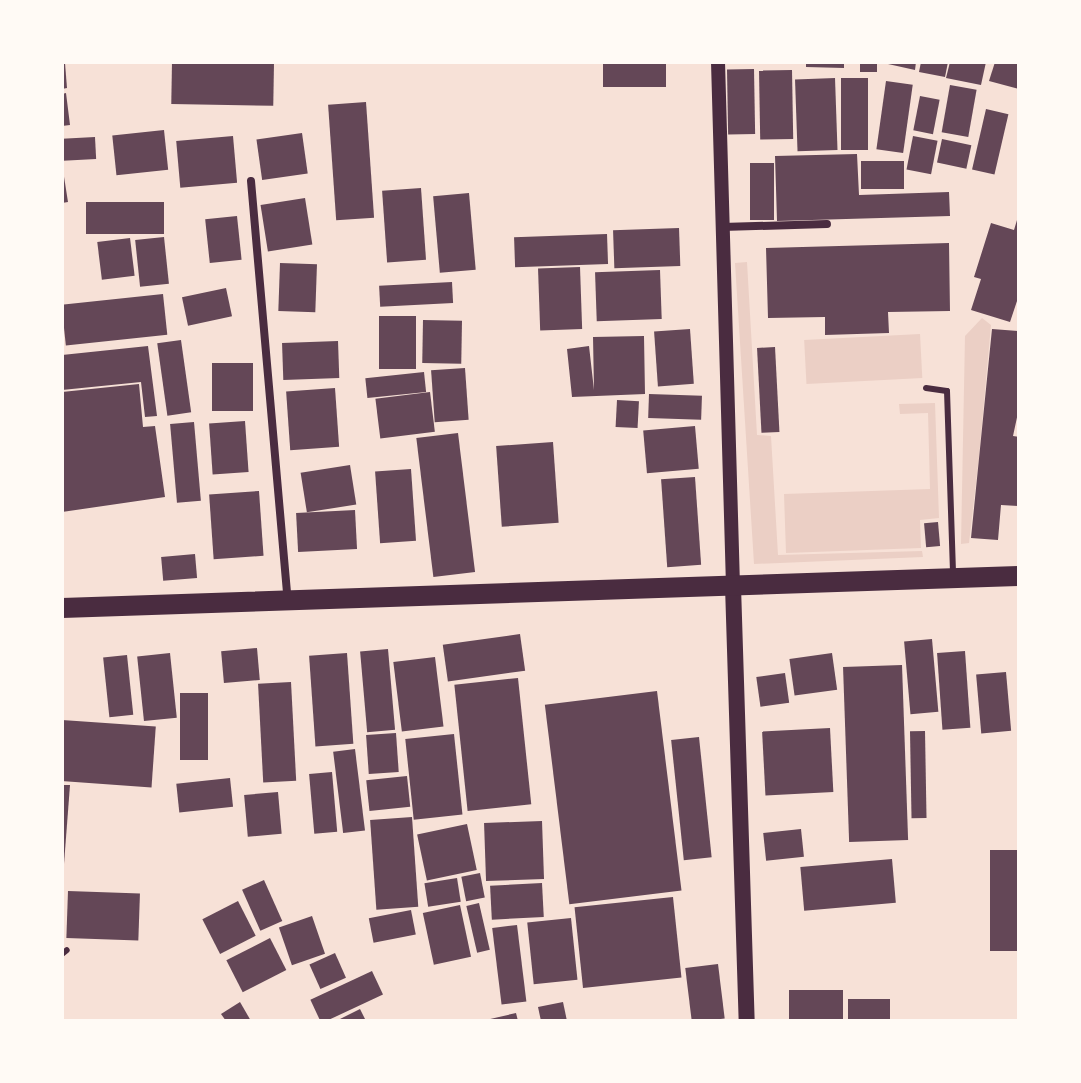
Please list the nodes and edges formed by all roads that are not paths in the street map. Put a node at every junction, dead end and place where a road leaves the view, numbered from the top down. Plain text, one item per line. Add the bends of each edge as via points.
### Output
1 (718, 62) edge
2 (251, 181) dead end
3 (827, 224) dead end
4 (722, 227) junction
5 (926, 388) dead end
6 (1019, 576) edge
7 (953, 578) junction
8 (733, 586) junction
9 (288, 601) junction
10 (62, 608) edge
11 (747, 1021) edge

1 - 4 street
2 - 9 street
3 - 4 street
4 - 8 street
5 - 7 lane via 947,391
6 - 7 main road
7 - 8 main road
8 - 9 main road
8 - 11 main road
9 - 10 main road

